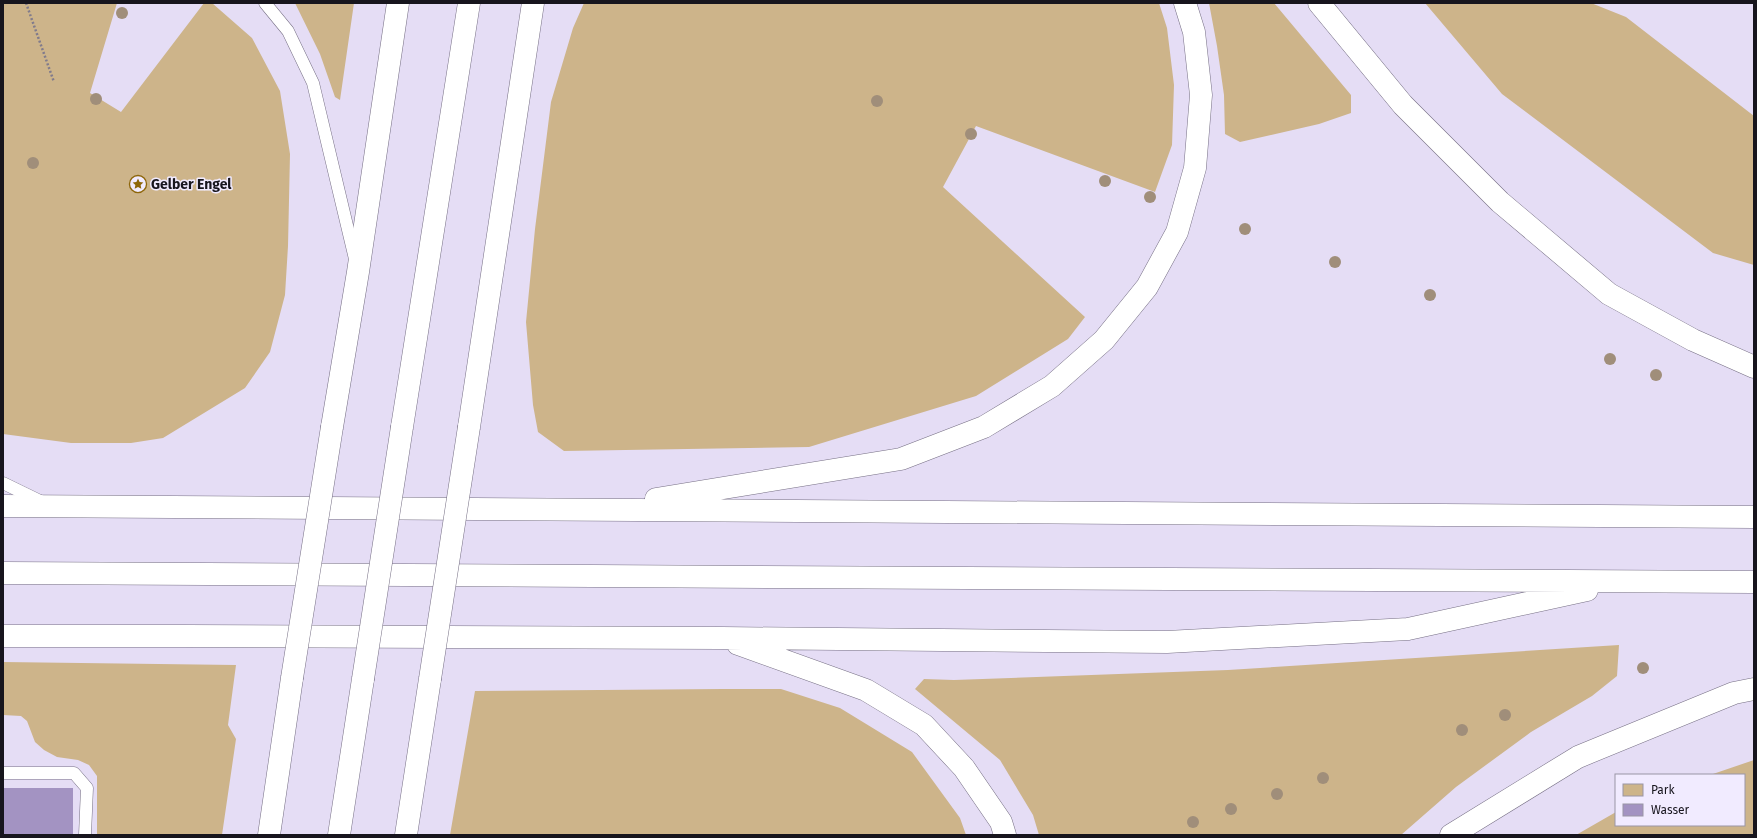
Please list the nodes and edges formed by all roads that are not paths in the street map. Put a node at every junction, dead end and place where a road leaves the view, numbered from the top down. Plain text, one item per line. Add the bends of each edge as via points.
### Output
1 (265, 3) edge
2 (398, 3) edge
3 (469, 3) edge
4 (533, 3) edge
5 (548, 3) edge
6 (1185, 3) edge
7 (1319, 3) edge
8 (517, 106) junction
9 (358, 272) junction
10 (1754, 367) edge
11 (3, 483) edge
12 (3, 506) edge
13 (48, 506) junction
14 (595, 509) junction
15 (1754, 517) edge
16 (3, 574) edge
17 (1627, 581) junction
18 (1754, 582) edge
19 (3, 636) edge
20 (185, 636) junction
21 (722, 638) junction
22 (3, 647) edge
23 (1754, 689) edge
24 (3, 773) edge
25 (85, 835) edge
26 (269, 835) edge
27 (339, 835) edge
28 (406, 835) edge
29 (1005, 835) edge
30 (1451, 835) edge

1 - 9 lane via 288,31 313,83
2 - 9 highway
3 - 27 highway, bridge
4 - 8 highway
5 - 8 highway
6 - 14 highway via 1194,32 1201,95 1195,168 1177,232 1147,287 1104,340 1052,386 984,427 901,459
7 - 10 highway via 1403,105 1494,197 1609,294 1693,340
8 - 28 highway, bridge
9 - 26 highway, bridge
11 - 13 lane
12 - 13 highway
13 - 14 highway
14 - 15 highway
16 - 17 highway
17 - 18 highway
17 - 21 highway via 1408,629 1167,642
19 - 20 highway
20 - 21 highway
20 - 22 highway
21 - 29 highway via 866,690 924,725 964,768 1001,822
23 - 30 highway via 1734,693 1578,757
24 - 25 lane via 74,773 87,788

